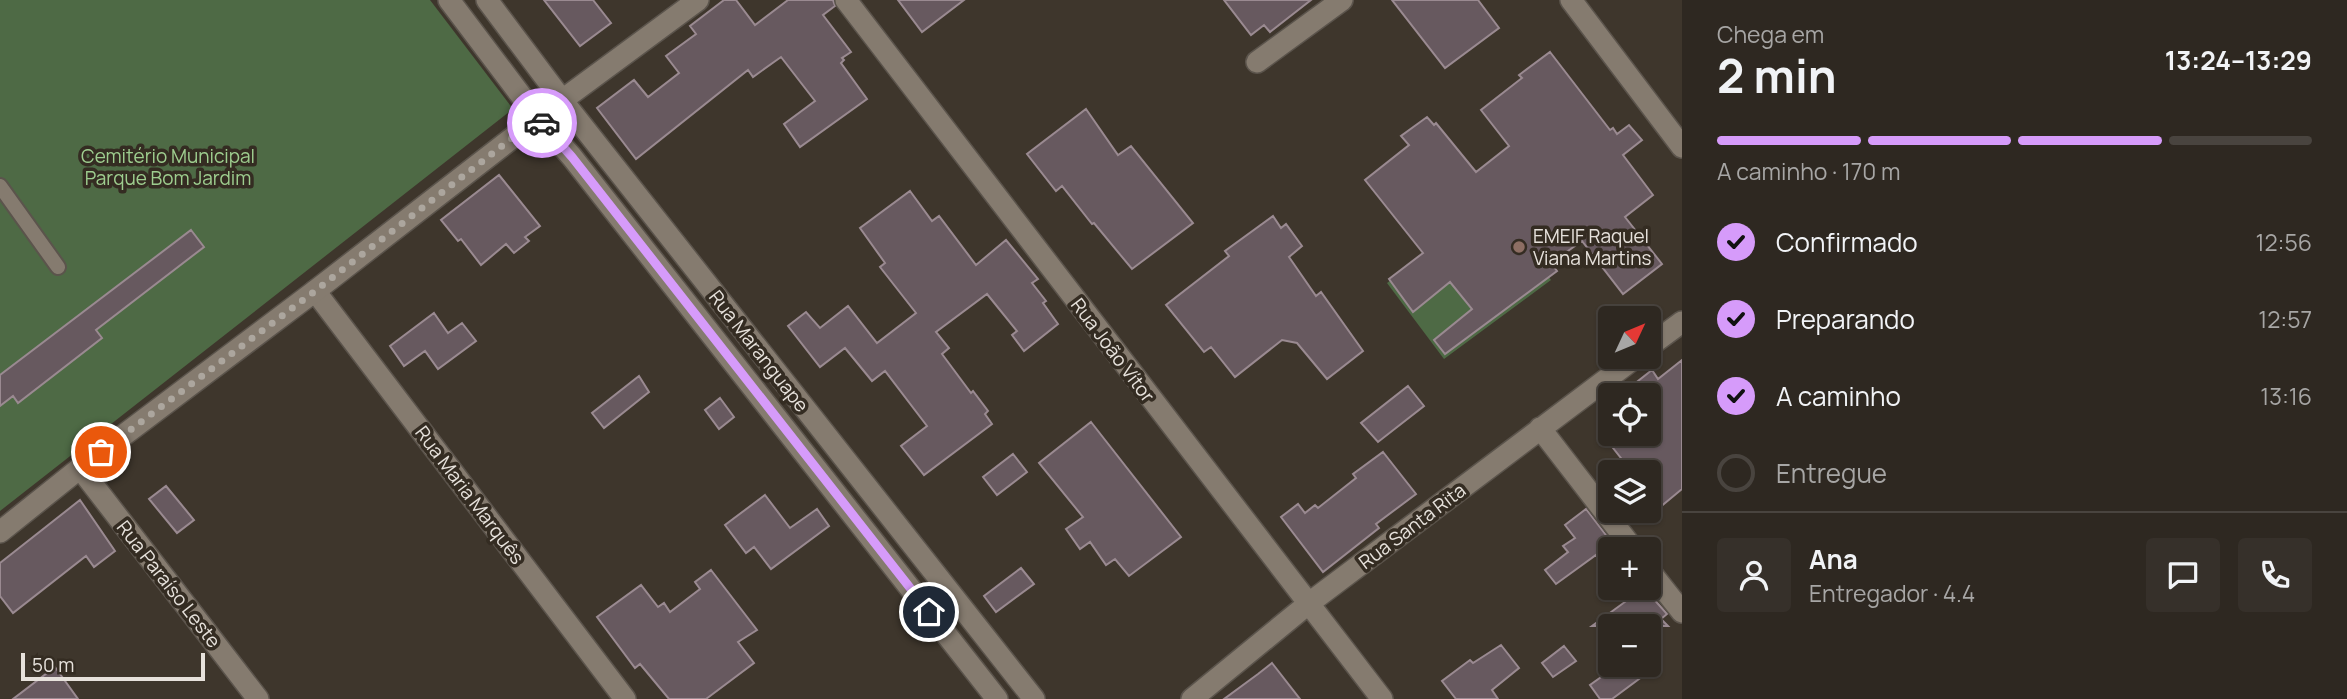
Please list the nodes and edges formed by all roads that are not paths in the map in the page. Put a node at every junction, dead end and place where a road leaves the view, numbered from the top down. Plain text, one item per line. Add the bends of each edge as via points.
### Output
1 (449, 0) edge
2 (487, 0) edge
3 (698, 0) edge
4 (846, 0) edge
5 (1342, 0) edge
6 (1571, 0) edge
7 (1257, 62) dead end
8 (562, 100) junction
9 (538, 118) junction
10 (1682, 147) edge
11 (0, 186) edge
12 (58, 267) dead end
13 (315, 291) junction
14 (1682, 322) edge
15 (1661, 337) edge
16 (1620, 369) edge
17 (1540, 428) junction
18 (79, 468) junction
19 (0, 532) edge
20 (1624, 537) edge
21 (1661, 585) edge
22 (1308, 604) junction
23 (1682, 612) edge
24 (258, 699) edge
25 (625, 699) edge
26 (997, 699) edge
27 (1034, 699) edge
28 (1192, 699) edge
29 (1382, 699) edge

1 - 9 street, Rua Maranguape
2 - 8 street, Rua Maranguape
3 - 8 street
4 - 22 street, Rua João Vítor
5 - 7 street
6 - 10 street
8 - 9 street
8 - 27 street, Rua Maranguape
9 - 13 street
9 - 26 street, Rua Maranguape
11 - 12 lane
13 - 18 street
13 - 25 street, Rua Maria Marquês
14 - 15 street
16 - 17 street, Rua Santa Rita
17 - 20 street
17 - 22 street, Rua Santa Rita
18 - 19 street
18 - 24 street, Rua Paraíso Leste
21 - 23 street
22 - 28 street, Rua Santa Rita
22 - 29 street, Rua João Vítor

